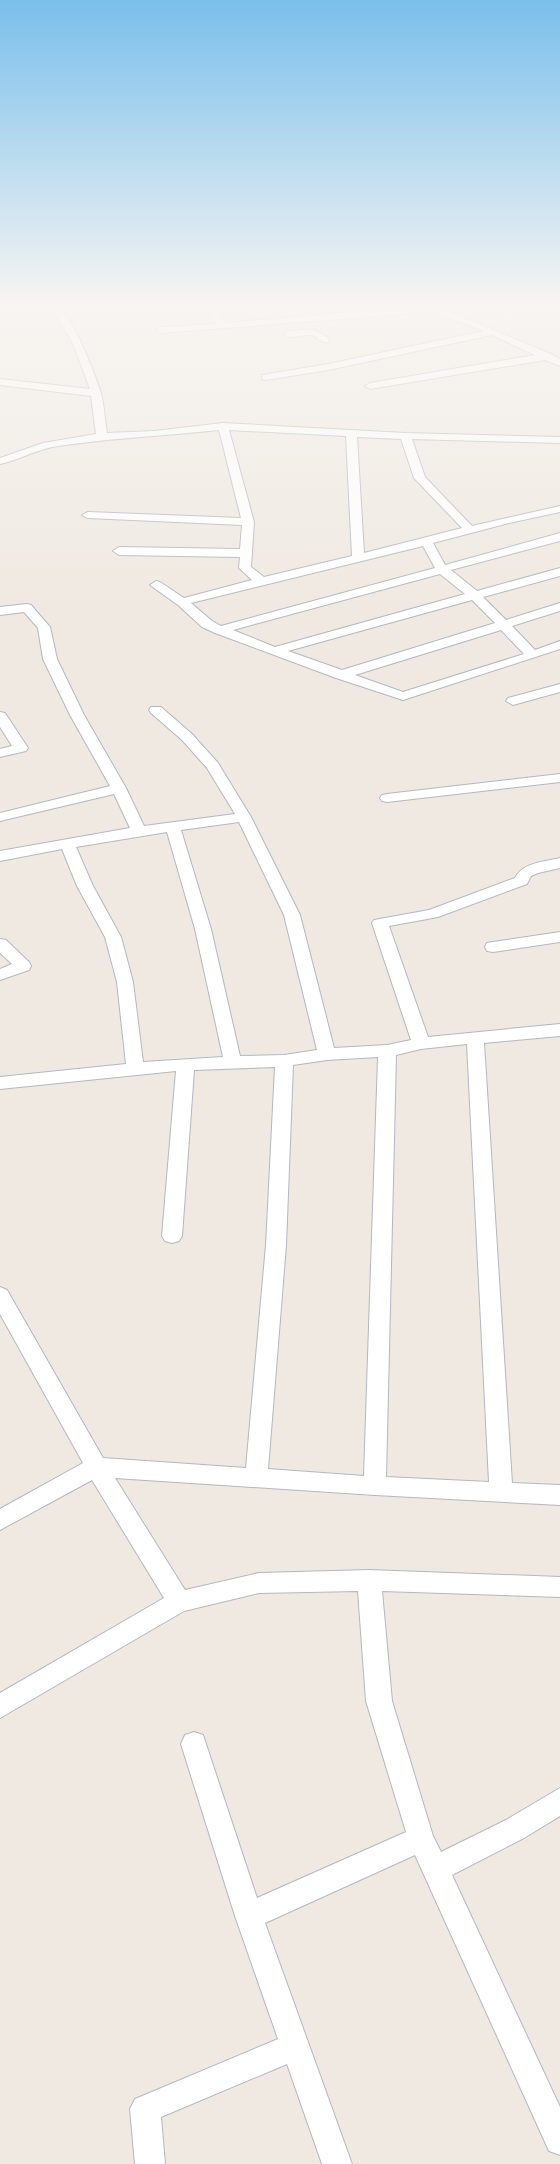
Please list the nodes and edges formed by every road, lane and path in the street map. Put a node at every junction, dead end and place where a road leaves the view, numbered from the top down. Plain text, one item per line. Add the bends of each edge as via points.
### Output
1 (98, 406) edge
2 (224, 426) junction
3 (351, 433) junction
4 (102, 436) junction
5 (405, 436) junction
6 (560, 440) edge
7 (0, 461) edge
8 (560, 509) edge
9 (88, 515) dead end
10 (248, 522) junction
11 (469, 529) junction
12 (560, 537) edge
13 (426, 541) junction
14 (119, 551) dead end
15 (245, 553) junction
16 (358, 557) junction
17 (441, 568) junction
18 (560, 572) edge
19 (260, 580) junction
20 (156, 585) dead end
21 (474, 595) junction
22 (182, 602) junction
23 (560, 606) edge
24 (0, 611) edge
25 (504, 624) junction
26 (220, 630) junction
27 (560, 646) edge
28 (274, 651) junction
29 (533, 655) junction
30 (341, 675) junction
31 (560, 688) edge
32 (513, 701) dead end
33 (156, 710) dead end
34 (0, 716) edge
35 (0, 753) edge
36 (560, 778) edge
37 (119, 788) junction
38 (387, 798) dead end
39 (0, 817) edge
40 (244, 817) junction
41 (173, 827) junction
42 (139, 832) junction
43 (67, 844) junction
44 (0, 856) edge
45 (560, 863) edge
46 (560, 937) edge
47 (0, 944) edge
48 (493, 947) dead end
49 (0, 975) edge
50 (560, 1030) edge
51 (475, 1039) junction
52 (421, 1044) junction
53 (387, 1051) junction
54 (327, 1054) junction
55 (284, 1061) junction
56 (185, 1064) junction
57 (233, 1064) junction
58 (134, 1069) junction
59 (0, 1083) edge
60 (172, 1236) dead end
61 (0, 1294) edge
62 (96, 1467) junction
63 (256, 1478) junction
64 (375, 1486) junction
65 (501, 1491) junction
66 (560, 1495) edge
67 (0, 1520) edge
68 (369, 1580) junction
69 (560, 1587) edge
70 (180, 1602) junction
71 (0, 1706) edge
72 (194, 1744) dead end
73 (560, 1801) edge
74 (422, 1839) junction
75 (436, 1869) junction
76 (249, 1916) junction
77 (295, 2046) junction
78 (560, 2140) edge
79 (150, 2164) edge
80 (337, 2164) edge

1 - 4 street
2 - 3 street
2 - 4 street via 154,434
2 - 10 street
3 - 5 street
3 - 16 street
4 - 7 street via 47,445
5 - 6 street
5 - 11 street via 420,478
8 - 11 street via 523,515
9 - 10 street
10 - 15 street via 248,545
11 - 13 street
12 - 17 street
13 - 16 street
13 - 17 street
14 - 15 street
15 - 19 street via 245,568
16 - 19 street
17 - 21 street
17 - 26 street
18 - 21 street
19 - 22 street
20 - 22 street
21 - 25 street
21 - 28 street
22 - 26 street via 207,624
23 - 25 street
24 - 37 street via 27,608 44,628 50,659 77,715
25 - 29 street
25 - 30 street
26 - 28 street
27 - 29 street
28 - 30 street
29 - 30 street via 403,696
31 - 32 street
33 - 40 street via 187,737 213,766
34 - 35 street via 21,748
36 - 38 street
37 - 39 street
37 - 42 street
40 - 41 street
40 - 54 street via 292,915
41 - 42 street
41 - 57 street via 203,929
42 - 43 street
43 - 44 street
43 - 58 street via 85,886 113,937 125,982
45 - 52 street via 533,869 525,873 521,881 432,914 380,923
46 - 48 street
47 - 49 street via 23,966
50 - 51 street
51 - 52 street
51 - 65 street
52 - 53 street
53 - 54 street
53 - 64 street
54 - 55 street
55 - 57 street
55 - 63 street via 276,1245
56 - 57 street
56 - 58 street
56 - 60 street
58 - 59 street
61 - 62 street
62 - 63 street
62 - 67 street
62 - 70 street
63 - 64 street
64 - 65 street
65 - 66 street
68 - 69 street
68 - 70 street via 259,1583
68 - 74 street via 379,1701
70 - 71 street
72 - 76 street
73 - 75 street via 515,1829
74 - 75 street
74 - 76 street
75 - 78 street
76 - 77 street
77 - 79 street via 145,2109
77 - 80 street

